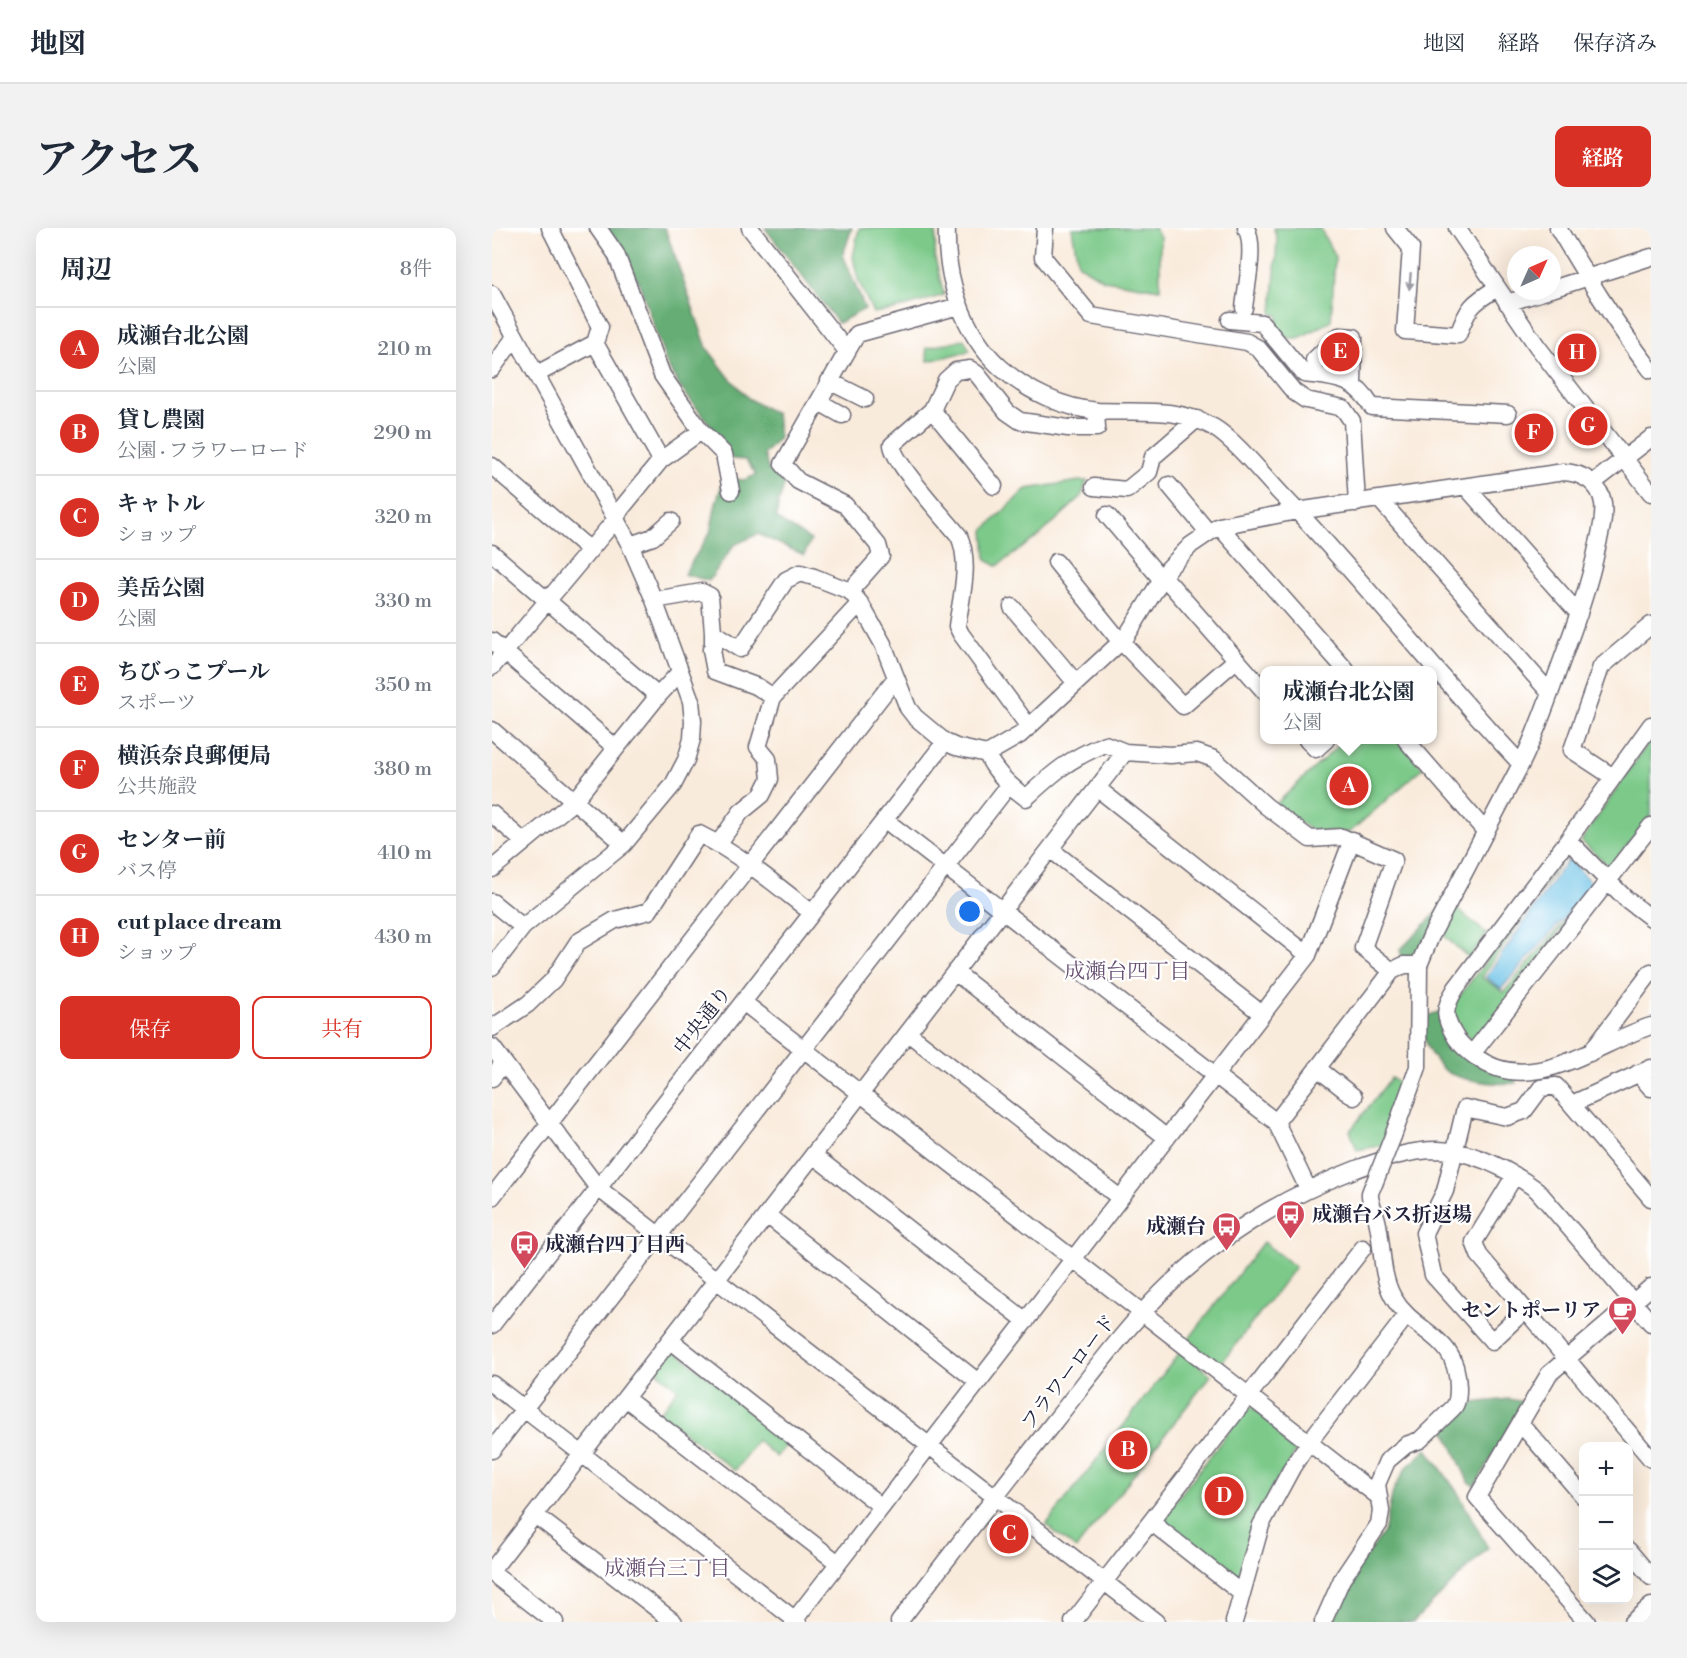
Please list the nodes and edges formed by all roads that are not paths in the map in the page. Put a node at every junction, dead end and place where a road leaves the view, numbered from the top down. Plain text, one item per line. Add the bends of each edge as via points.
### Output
1 (550, 228) edge
2 (598, 228) edge
3 (750, 228) edge
4 (947, 228) edge
5 (1045, 228) edge
6 (1246, 228) edge
7 (1395, 228) edge
8 (1457, 228) edge
9 (1558, 228) edge
10 (1651, 257) edge
11 (1587, 278) junction
12 (1561, 286) edge
13 (1497, 288) junction
14 (492, 294) edge
15 (1517, 300) edge
16 (1507, 303) junction
17 (959, 306) junction
18 (1244, 308) dead end
19 (1230, 320) dead end
20 (515, 337) junction
21 (595, 343) junction
22 (846, 350) junction
23 (492, 369) edge
24 (1651, 370) edge
25 (537, 374) junction
26 (1316, 375) junction
27 (829, 381) junction
28 (1353, 384) junction
29 (865, 399) dead end
30 (819, 402) junction
31 (932, 410) junction
32 (1096, 411) junction
33 (1508, 414) dead end
34 (842, 415) dead end
35 (1197, 420) junction
36 (701, 431) junction
37 (1651, 438) edge
38 (1623, 459) junction
39 (661, 460) junction
40 (492, 466) edge
41 (1593, 483) junction
42 (1169, 485) dead end
43 (994, 486) dead end
44 (1094, 487) dead end
45 (1466, 487) junction
46 (731, 491) dead end
47 (1651, 493) edge
48 (1380, 500) junction
49 (1357, 502) junction
50 (1297, 511) junction
51 (1107, 515) dead end
52 (615, 520) junction
53 (671, 521) dead end
54 (1213, 529) junction
55 (630, 545) junction
56 (590, 550) junction
57 (492, 553) edge
58 (1056, 562) dead end
59 (1163, 578) junction
60 (855, 597) junction
61 (654, 600) junction
62 (547, 601) junction
63 (1012, 607) dead end
64 (1579, 614) junction
65 (1651, 625) edge
66 (713, 632) junction
67 (1122, 641) junction
68 (498, 647) edge
69 (1236, 660) junction
70 (1342, 666) edge
71 (1432, 666) edge
72 (492, 667) edge
73 (680, 672) junction
74 (1437, 672) edge
75 (896, 679) junction
76 (1076, 683) junction
77 (1260, 686) edge
78 (1550, 693) junction
79 (658, 696) junction
80 (773, 698) junction
81 (1651, 725) edge
82 (1029, 727) junction
83 (492, 730) edge
84 (945, 742) junction
85 (1409, 744) edge
86 (616, 748) junction
87 (1125, 752) junction
88 (987, 754) junction
89 (1521, 764) junction
90 (1613, 777) junction
91 (1010, 785) junction
92 (1097, 788) junction
93 (574, 801) junction
94 (492, 814) edge
95 (885, 820) junction
96 (1651, 826) edge
97 (1486, 832) junction
98 (1352, 840) junction
99 (1568, 840) junction
100 (524, 842) junction
101 (624, 844) junction
102 (718, 844) junction
103 (1050, 849) junction
104 (750, 866) junction
105 (946, 867) junction
106 (492, 869) edge
107 (1607, 881) junction
108 (492, 902) edge
109 (1002, 911) junction
110 (812, 913) junction
111 (1651, 918) edge
112 (523, 927) junction
113 (1308, 955) junction
114 (1419, 965) junction
115 (492, 967) edge
116 (1392, 971) junction
117 (955, 972) junction
118 (1651, 972) edge
119 (743, 1002) junction
120 (1262, 1014) junction
121 (1651, 1026) edge
122 (492, 1028) edge
123 (908, 1033) junction
124 (492, 1047) edge
125 (804, 1049) junction
126 (1589, 1053) junction
127 (1472, 1054) junction
128 (503, 1063) junction
129 (1317, 1068) junction
130 (1645, 1070) edge
131 (1215, 1076) junction
132 (492, 1078) edge
133 (1651, 1088) edge
134 (861, 1094) junction
135 (1354, 1097) dead end
136 (1572, 1104) junction
137 (1276, 1122) junction
138 (549, 1124) junction
139 (1167, 1138) junction
140 (1454, 1152) junction
141 (813, 1155) junction
142 (1515, 1175) junction
143 (598, 1188) junction
144 (1308, 1189) junction
145 (492, 1197) edge
146 (1120, 1198) junction
147 (1651, 1198) edge
148 (766, 1215) junction
149 (659, 1236) junction
150 (1364, 1248) dead end
151 (1073, 1259) junction
152 (716, 1280) junction
153 (1651, 1287) edge
154 (1634, 1302) junction
155 (1525, 1310) junction
156 (1142, 1312) junction
157 (1407, 1315) junction
158 (1026, 1321) junction
159 (1651, 1323) edge
160 (492, 1325) edge
161 (670, 1340) junction
162 (1567, 1359) junction
163 (978, 1382) junction
164 (492, 1384) edge
165 (1249, 1396) junction
166 (625, 1398) junction
167 (524, 1409) junction
168 (1521, 1424) junction
169 (1309, 1442) junction
170 (929, 1446) junction
171 (492, 1450) edge
172 (582, 1454) junction
173 (1651, 1459) edge
174 (1583, 1496) edge
175 (995, 1497) junction
176 (1379, 1497) junction
177 (882, 1507) junction
178 (535, 1515) junction
179 (1151, 1522) junction
180 (1633, 1555) edge
181 (838, 1563) junction
182 (492, 1571) edge
183 (1651, 1576) edge
184 (1104, 1581) junction
185 (1241, 1593) junction
186 (1651, 1606) edge
187 (795, 1621) edge
188 (555, 1622) edge
189 (674, 1622) edge
190 (899, 1622) edge
191 (1073, 1622) edge
192 (1156, 1622) edge
193 (1234, 1622) edge
194 (1323, 1622) edge
195 (1587, 1622) edge
196 (1632, 1622) edge

1 - 21 street via 600,327
2 - 36 street via 616,254 662,375
3 - 22 street
4 - 17 street via 949,267
5 - 49 street via 1042,257 1091,316 1247,342 1258,348 1294,392 1306,400 1343,408 1352,421
6 - 18 street via 1250,248
7 -> 13 street via 1411,248 1405,331 1458,335 1466,312
8 - 13 street
9 - 11 street
10 - 11 street
11 - 12 street
11 - 24 street
13 - 16 street
14 - 20 street
15 - 16 street
16 - 38 street
17 - 22 street via 857,333
17 - 32 street via 978,343 1015,379 1062,405
19 - 26 street via 1262,323 1304,374
20 - 23 street
20 - 25 street
21 - 25 street
21 - 39 street
22 - 27 street
25 - 52 street
26 - 28 street
26 - 28 street via 1314,360 1339,336 1354,338
27 - 29 street
27 - 30 street
28 - 33 street via 1371,407
30 - 34 street
30 - 60 street via 783,464 798,481 845,505 878,545 881,556
31 - 32 street via 946,380 956,371 970,369 1007,412 1020,421 1097,428
31 - 43 street
31 - 82 street via 896,440 893,452 964,546 957,626
32 - 35 street via 1168,411
35 - 44 street via 1153,457 1149,472 1127,490
35 - 50 street via 1215,428
36 - 39 street
36 - 46 street via 724,454
37 - 38 street
38 - 41 street
38 - 47 street
39 - 52 street
40 - 56 street
41 - 45 street via 1564,472
41 - 64 street via 1600,493 1603,513
42 - 54 street
45 - 48 street
45 - 64 street
48 - 49 street
48 - 78 street
49 - 50 street
50 - 54 street
50 - 71 street
51 - 59 street
52 - 55 street
52 - 56 street
53 - 55 street via 653,537
54 - 59 street via 1177,559
54 - 70 street
55 - 61 street
56 - 62 street
57 - 62 street
58 - 67 street
59 - 67 street
59 - 69 street
60 - 66 street via 800,573 786,580 740,649
60 - 75 street via 883,644
60 - 80 street
61 - 66 street via 702,592 710,596
61 - 73 street
62 - 68 street
62 - 79 street
63 - 76 street
64 - 78 street
65 - 90 street via 1601,667 1572,750
66 - 80 street via 715,671 758,687
67 - 69 street via 1183,706
67 - 76 street
68 - 72 street
68 - 86 street
69 - 77 street
73 - 79 street
73 - 101 street via 691,701 693,721 686,760 673,784
74 - 89 street
75 - 84 street via 908,708
75 - 104 street
76 - 82 street
78 - 89 street
79 - 86 street
80 - 102 street via 758,747 768,759 770,779 762,795 741,812
81 - 90 street
82 - 88 street
83 - 93 street
84 - 88 street
84 - 95 street, 中央通り
85 - 97 street
86 - 93 street
87 - 91 street via 1105,744 1084,753 1059,767 1026,798
87 - 92 street
87 - 98 street via 1197,753 1214,759 1310,839
88 - 91 street
89 - 97 street
90 - 99 street
91 - 105 street
92 - 103 street
92 - 113 street
93 - 100 street
93 - 101 street
94 - 100 street
95 - 105 street
95 - 110 street, 中央通り
96 - 107 street
97 - 114 street
98 - 113 street
98 - 116 street via 1394,860 1364,948
99 - 107 street
99 - 127 street via 1445,1007 1452,1032
100 - 106 street
101 - 112 street
102 - 104 street
102 - 122 street via 699,834 649,911 615,920 579,942 553,980 528,1004
103 - 109 street
103 - 120 street
104 - 110 street
104 - 138 street
105 - 109 street
105 - 125 street
107 - 111 street
107 - 127 street
108 - 112 street
109 - 117 street
109 - 131 street
110 - 119 street, 中央通り
112 - 115 street
113 - 120 street
114 - 116 street via 1404,965
114 - 157 street, bridge via 1418,1067 1370,1194 1392,1296
116 - 129 street
117 - 123 street
117 - 139 street
118 - 126 street
119 - 125 street
119 - 143 street, 中央通り
120 - 131 street
121 - 126 street
123 - 134 street
123 - 146 street
124 - 128 street
125 - 134 street
125 - 149 street
126 - 127 street via 1521,1072 1487,1066
128 - 132 street
128 - 138 street
129 - 135 street
129 - 137 street
130 - 133 street
130 - 136 street
131 - 137 street
131 - 139 street
134 - 141 street
134 - 151 street
136 - 140 street via 1556,1086 1541,1088 1524,1111 1508,1117 1465,1108
136 - 147 street
137 - 144 street
138 - 143 street
138 - 145 street
139 - 146 street
140 - 142 street, フラワーロード
140 - 144 street, フラワーロード via 1400,1155
140 - 155 street via 1445,1191 1424,1233 1433,1275 1492,1341
141 - 148 street
141 - 158 street
142 - 154 street, フラワーロード via 1537,1190
142 - 155 street via 1474,1242 1479,1255
143 - 149 street
143 - 160 street, 中央通り
144 - 156 street, フラワーロード via 1216,1246
146 - 151 street
148 - 152 street
148 - 163 street
149 - 152 street
149 - 167 street
150 - 165 street
151 - 156 street
151 - 158 street
152 - 161 street
152 - 170 street
153 - 154 street
154 - 159 street, フラワーロード
154 - 162 street
155 - 162 street
156 - 165 street
156 - 175 street, フラワーロード
157 - 169 street
157 - 176 street via 1447,1348 1454,1360 1458,1378 1456,1405 1420,1440 1406,1445 1387,1461 1377,1484
158 - 163 street
161 - 166 street
161 - 177 street
162 - 168 street via 1549,1374
162 - 173 street
163 - 170 street
164 - 167 street
165 - 169 street
165 - 179 street
166 - 172 street
166 - 181 street
167 - 171 street
167 - 172 street
168 - 174 street
168 - 195 street via 1477,1497
169 - 176 street
169 - 185 street via 1261,1525
170 - 175 street
170 - 177 street
172 - 178 street
172 - 187 street
175 - 184 street
175 - 190 street, フラワーロード
176 - 194 street via 1379,1524 1342,1579
177 - 181 street
178 - 182 street
178 - 189 street
179 - 184 street
179 - 185 street
180 - 183 street
181 - 187 street
182 - 188 street
184 - 191 street
184 - 192 street
185 - 193 street
186 - 196 street

